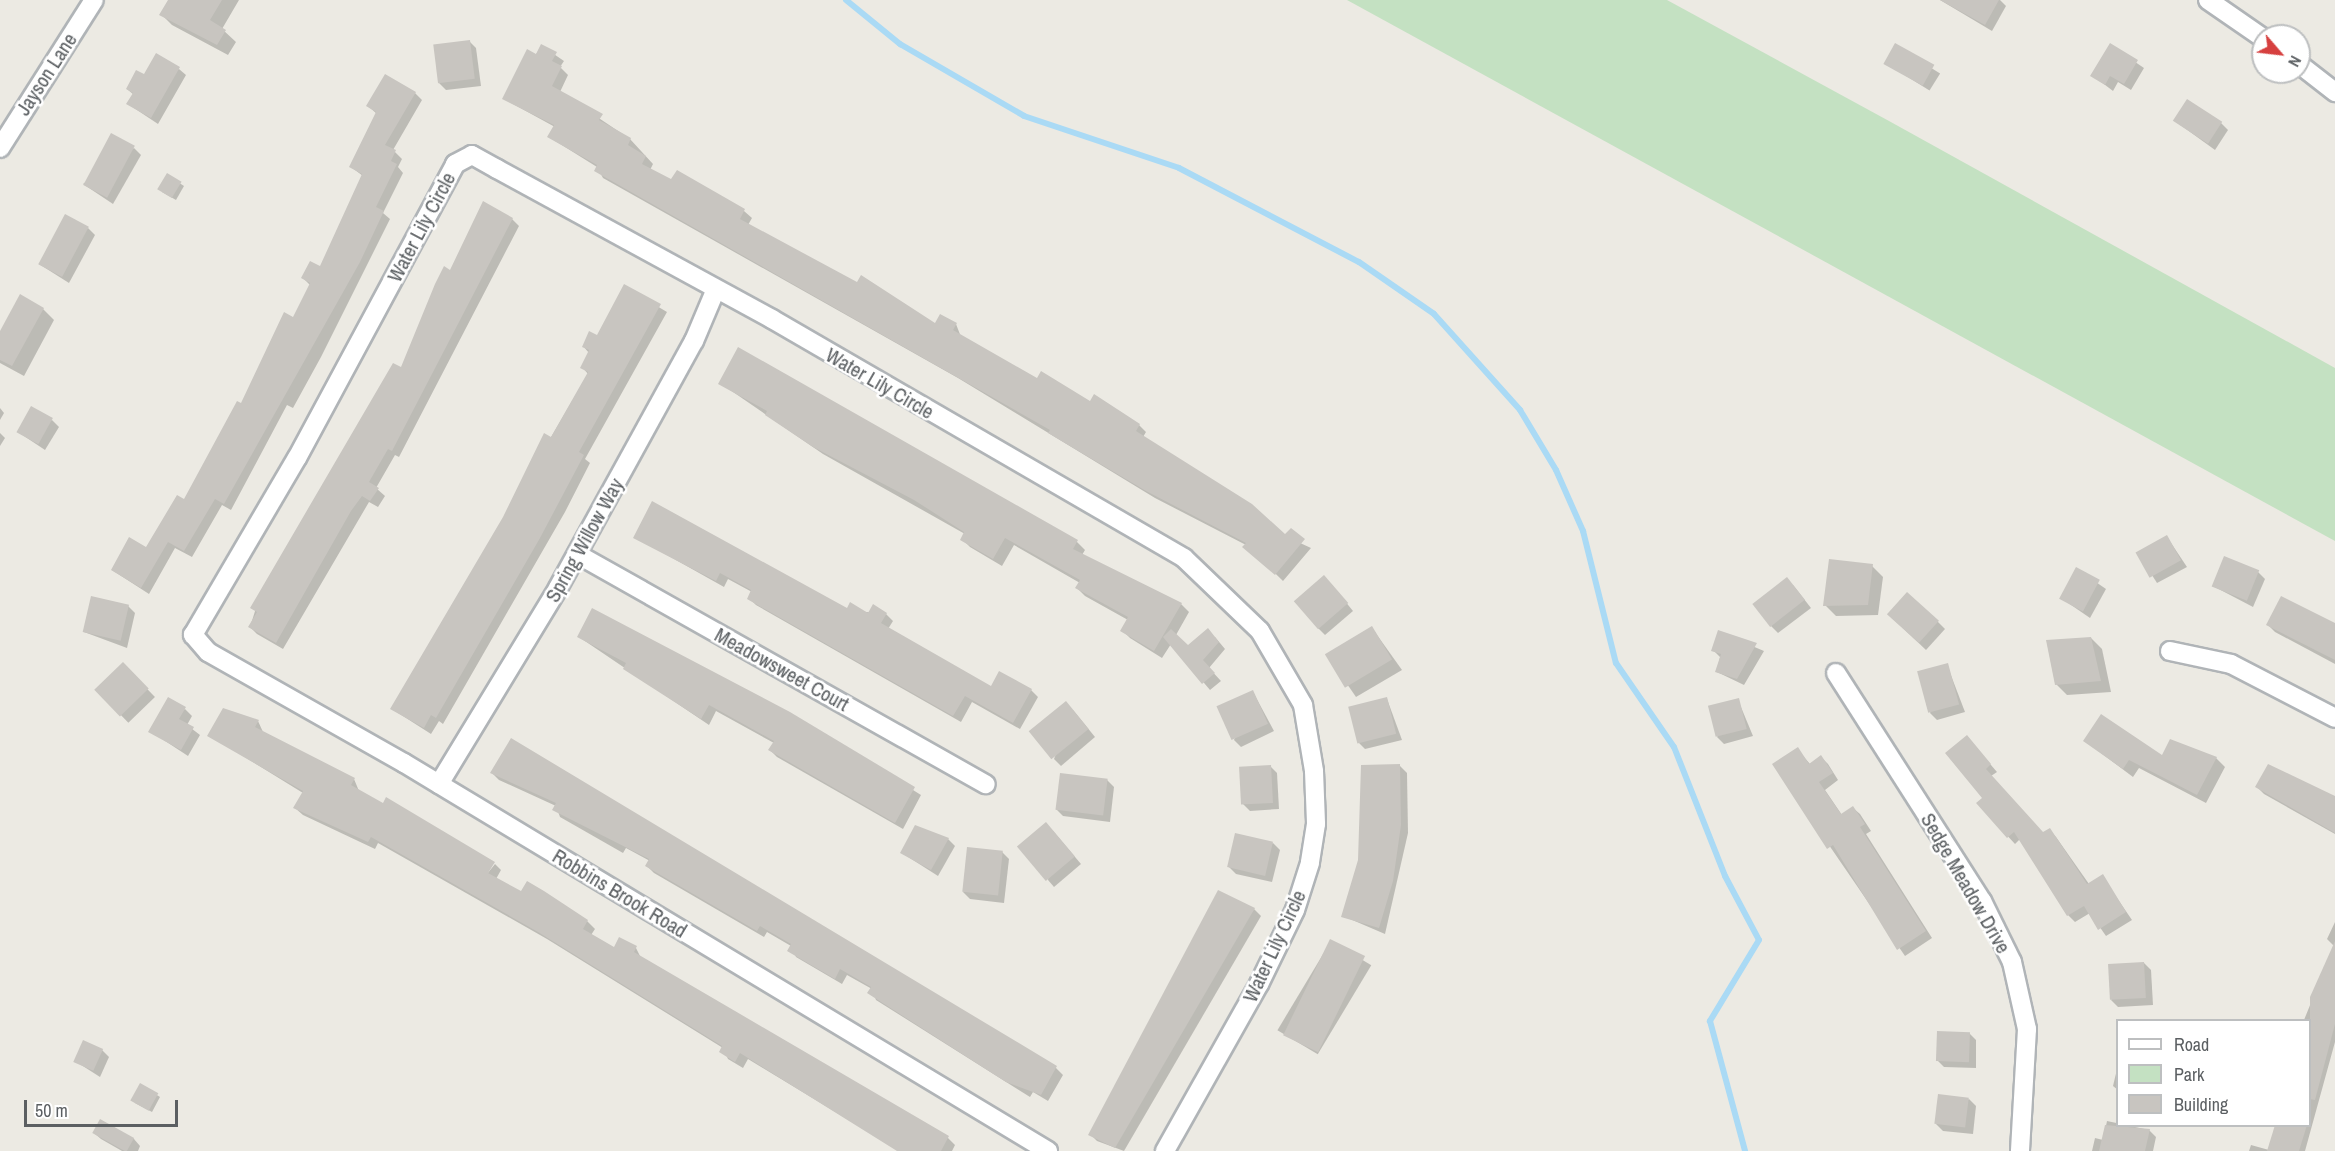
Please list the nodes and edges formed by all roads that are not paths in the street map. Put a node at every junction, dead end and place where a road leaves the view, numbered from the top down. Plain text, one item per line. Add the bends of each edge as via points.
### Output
1 (94, 0) edge
2 (2208, 0) edge
3 (2251, 30) edge
4 (2311, 73) edge
5 (2335, 92) edge
6 (0, 148) edge
7 (716, 289) junction
8 (577, 554) junction
9 (193, 635) joint
10 (2170, 651) dead end
11 (1836, 673) dead end
12 (2335, 718) edge
13 (439, 784) junction
14 (986, 784) dead end
15 (1048, 1151) edge
16 (1165, 1151) edge
17 (2020, 1151) edge

1 - 6 street, Jayson Lane
2 - 3 street
4 - 5 street
7 - 8 street, Spring Willow Way
7 - 9 street, Water Lily Circle via 472,156 454,164 297,458
7 - 16 street, Water Lily Circle via 1184,558 1260,631 1285,669 1303,705 1314,771 1316,824 1310,863 1295,910 1258,984
8 - 13 street, Spring Willow Way
8 - 14 street, Meadowsweet Court
9 - 13 street, Robbins Brook Road via 208,652
10 - 12 street via 2231,664
11 - 17 street, Sedge Meadow Drive via 1982,901 2012,962 2027,1029
13 - 15 street, Robbins Brook Road

